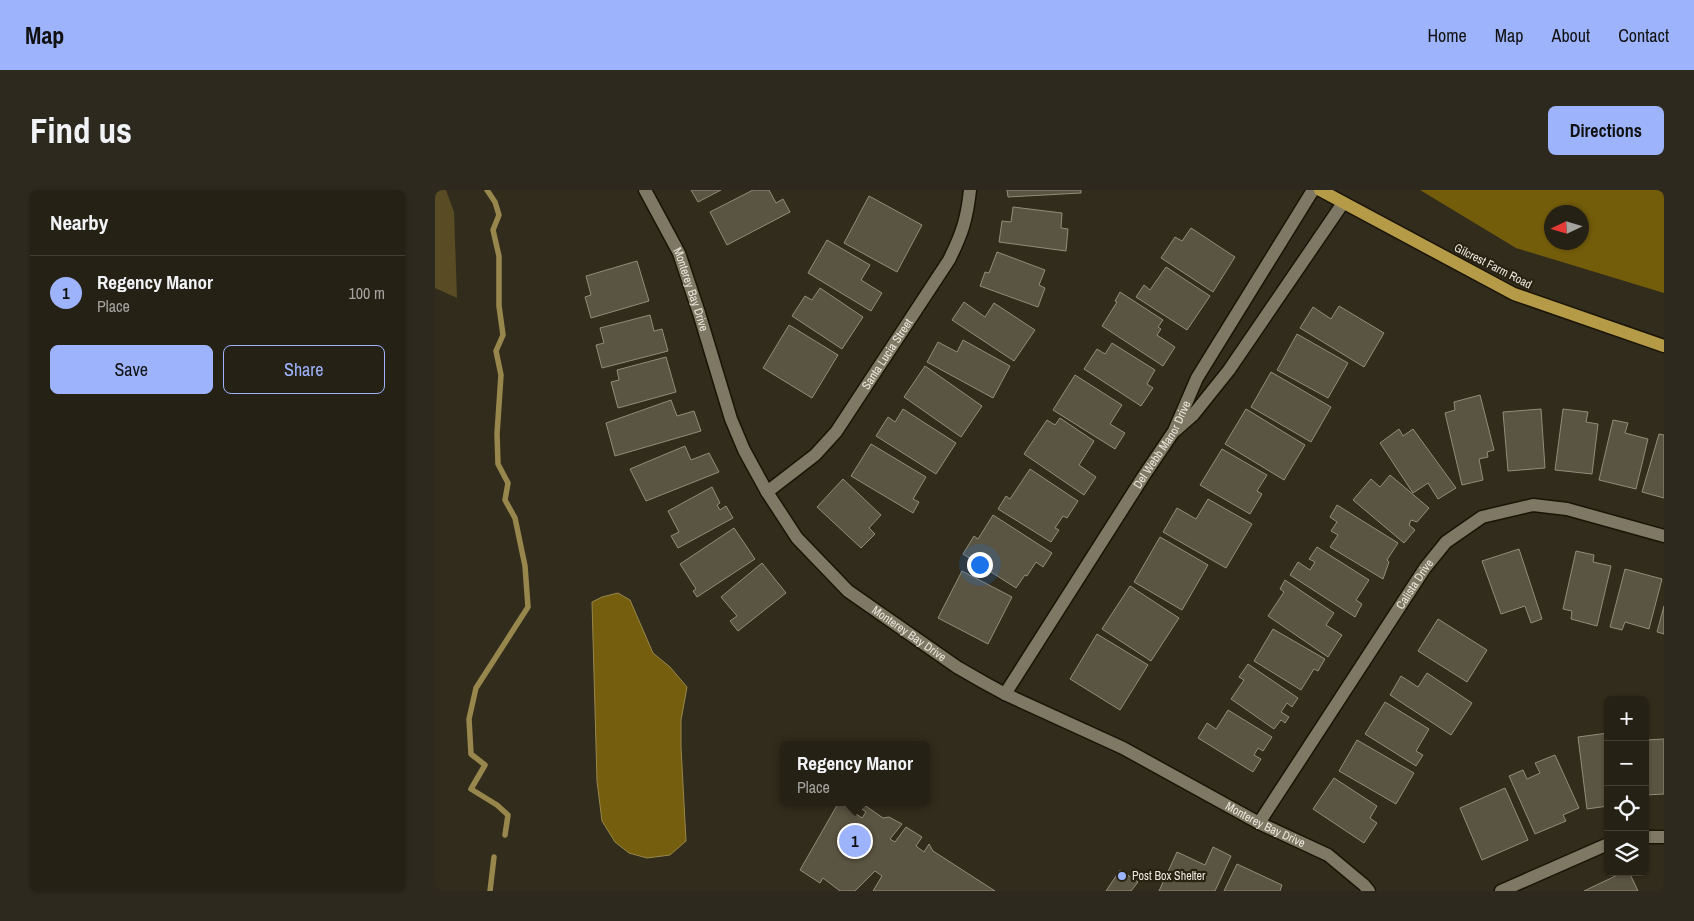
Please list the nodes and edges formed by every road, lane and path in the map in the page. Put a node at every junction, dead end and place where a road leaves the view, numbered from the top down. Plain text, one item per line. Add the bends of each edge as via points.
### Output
1 (645, 190) edge
2 (970, 190) edge
3 (1313, 190) edge
4 (1319, 190) edge
5 (1343, 203) junction
6 (1664, 346) edge
7 (1174, 431) junction
8 (767, 492) junction
9 (1664, 536) edge
10 (1005, 694) junction
11 (1259, 823) junction
12 (1649, 837) edge
13 (1664, 837) edge
14 (1604, 846) edge
15 (1369, 891) edge
16 (1501, 891) edge

1 - 8 street, Monterey Bay Drive via 679,253 731,419
2 - 8 street, Santa Lucia Street via 967,216 949,260 836,432 815,454
3 - 7 street, Del Webb Manor Drive via 1197,378
4 - 5 main road, Gilcrest Farm Road
5 - 6 main road, Gilcrest Farm Road via 1515,294
5 - 7 street via 1229,370 1193,415
7 - 10 street, Del Webb Manor Drive
8 - 10 street, Monterey Bay Drive via 797,538 848,591 957,667
9 - 11 street, Calista Drive via 1567,509 1533,506 1482,517 1446,542 1425,568
10 - 11 street, Monterey Bay Drive via 1123,748
11 - 15 street, Monterey Bay Drive via 1328,855
12 - 13 street
14 - 16 street

